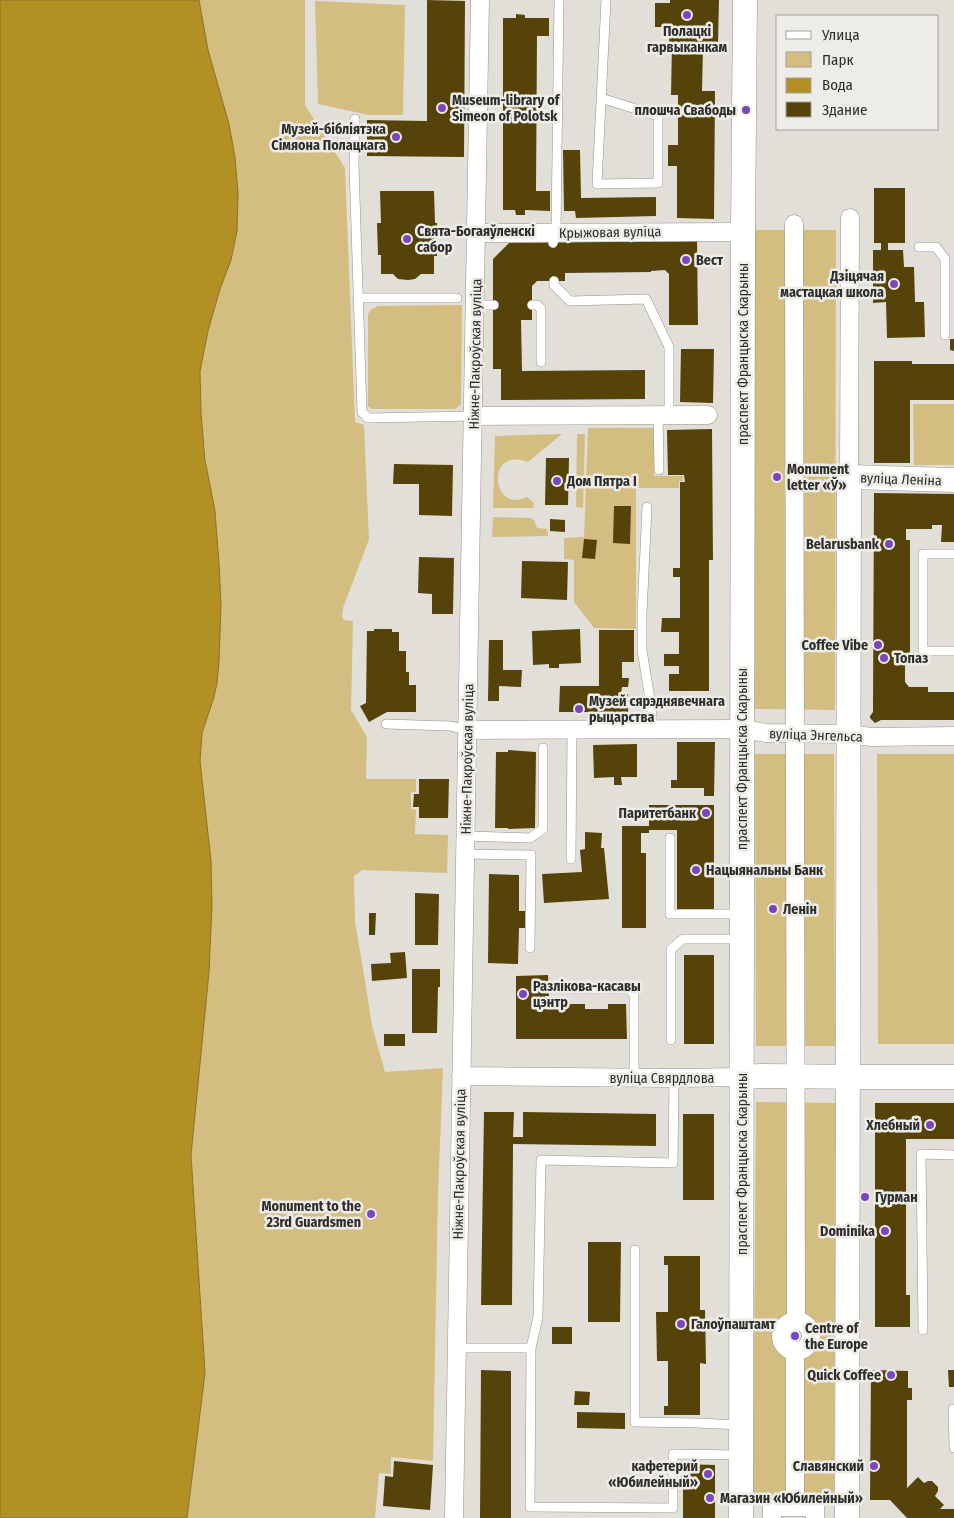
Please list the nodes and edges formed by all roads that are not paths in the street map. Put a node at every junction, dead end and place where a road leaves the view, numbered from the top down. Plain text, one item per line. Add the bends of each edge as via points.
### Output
1 (480, 0) edge
2 (560, 0) edge
3 (606, 0) edge
4 (745, 0) edge
5 (601, 98) junction
6 (355, 119) dead end
7 (850, 218) dead end
8 (794, 224) dead end
9 (743, 232) junction
10 (478, 233) junction
11 (554, 238) junction
12 (919, 247) dead end
13 (554, 281) dead end
14 (950, 288) edge
15 (358, 298) junction
16 (457, 298) dead end
17 (476, 305) junction
18 (494, 305) dead end
19 (532, 305) dead end
20 (946, 335) dead end
21 (541, 362) dead end
22 (664, 415) junction
23 (708, 415) dead end
24 (474, 416) junction
25 (659, 470) dead end
26 (849, 477) junction
27 (954, 480) edge
28 (647, 507) dead end
29 (954, 554) edge
30 (954, 651) edge
31 (386, 724) dead end
32 (742, 729) junction
33 (468, 730) junction
34 (572, 730) junction
35 (652, 730) junction
36 (796, 733) junction
37 (847, 734) junction
38 (954, 736) edge
39 (544, 748) dead end
40 (466, 836) junction
41 (670, 838) dead end
42 (465, 854) junction
43 (571, 860) dead end
44 (742, 914) junction
45 (742, 939) junction
46 (530, 948) dead end
47 (560, 989) dead end
48 (671, 1040) dead end
49 (461, 1076) junction
50 (795, 1076) junction
51 (848, 1076) junction
52 (742, 1077) junction
53 (954, 1077) edge
54 (634, 1078) junction
55 (674, 1078) junction
56 (954, 1155) edge
57 (635, 1250) dead end
58 (923, 1330) dead end
59 (456, 1348) junction
60 (531, 1348) junction
61 (953, 1409) edge
62 (742, 1425) junction
63 (954, 1448) edge
64 (742, 1455) junction
65 (795, 1507) junction
66 (454, 1518) edge
67 (741, 1518) edge
68 (772, 1518) edge
69 (815, 1518) edge
70 (847, 1518) edge

1 - 10 street, Ніжне-Пакроўская вуліца
2 - 11 lane
3 - 5 lane
4 - 9 street, праспект Францыска Скарыны
5 - 5 lane via 658,116 658,183 597,184
6 - 15 lane
7 - 26 street
8 - 36 street
9 - 11 street, Крыжовая вуліца
9 - 32 street, праспект Францыска Скарыны
10 - 11 street, Крыжовая вуліца
10 - 17 street, Ніжне-Пакроўская вуліца
12 - 14 lane via 936,247 945,259
13 - 22 lane via 570,301 646,299 669,348
14 - 20 lane
15 - 16 lane
15 - 24 lane via 362,412 368,418
17 - 18 lane
17 - 24 street, Ніжне-Пакроўская вуліца
19 - 21 lane via 541,309
22 - 23 street
22 - 24 street
22 - 25 lane
24 - 33 street, Ніжне-Пакроўская вуліца
26 - 27 street, вуліца Леніна
26 - 37 street
28 - 35 lane via 642,650
29 - 30 lane via 923,554 923,651
31 - 33 lane via 450,726
32 - 35 street, вуліца Энгельса
32 - 36 street, вуліца Энгельса
32 - 44 street, праспект Францыска Скарыны
33 - 34 street, вуліца Энгельса
33 - 40 street, Ніжне-Пакроўская вуліца
34 - 35 street, вуліца Энгельса
34 - 43 lane
36 - 37 street, вуліца Энгельса
36 - 50 street
37 - 38 street, вуліца Энгельса via 872,737
37 - 51 street
39 - 40 lane via 543,829 530,838
40 - 42 street, Ніжне-Пакроўская вуліца
41 - 44 lane via 670,914
42 - 46 lane via 531,856
42 - 49 street, Ніжне-Пакроўская вуліца
44 - 45 street, праспект Францыска Скарыны
45 - 48 lane via 683,939 671,949
45 - 52 street, праспект Францыска Скарыны
47 - 54 lane via 629,989 634,994
49 - 54 street, вуліца Свярдлова
49 - 59 street, Ніжне-Пакроўская вуліца
50 - 51 street, вуліца Свярдлова
50 - 52 street, вуліца Свярдлова
50 - 65 street via 796,1322 804,1324 810,1336 804,1348 796,1351
51 - 53 street, вуліца Свярдлова
51 - 70 street
52 - 55 street, вуліца Свярдлова
52 - 62 street, праспект Францыска Скарыны
54 - 55 street, вуліца Свярдлова
55 - 60 lane via 673,1163 541,1160 538,1317
56 - 58 lane via 921,1154
57 - 62 lane via 634,1422
59 - 60 lane
59 - 66 street, Ніжне-Пакроўская вуліца
60 - 64 lane via 530,1507 672,1508 673,1454
61 - 63 lane
62 - 64 street, праспект Францыска Скарыны
64 - 67 street, праспект Францыска Скарыны
65 - 68 street via 772,1507
65 - 69 street via 815,1507

